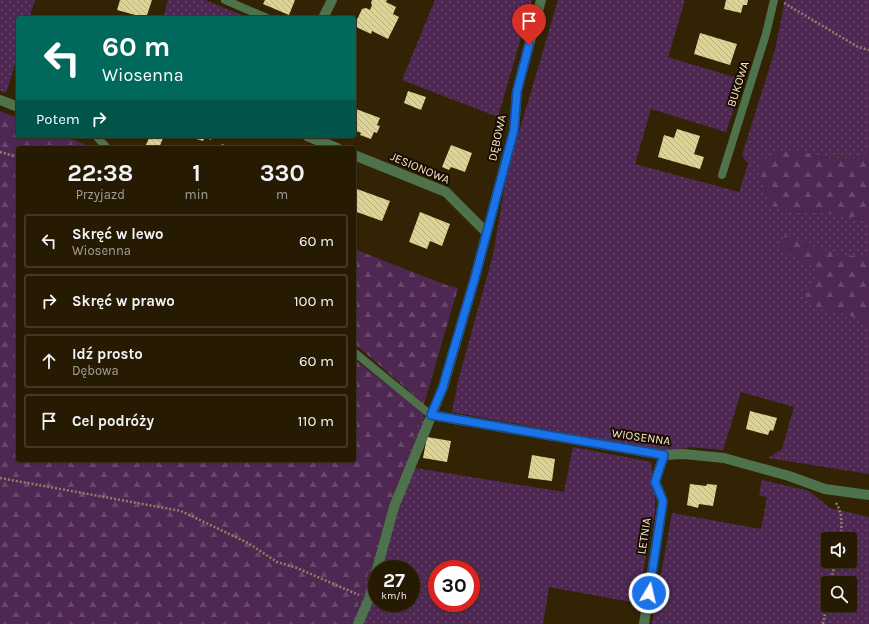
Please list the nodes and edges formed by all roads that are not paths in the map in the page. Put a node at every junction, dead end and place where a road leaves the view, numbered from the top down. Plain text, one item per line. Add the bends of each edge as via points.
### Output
1 (225, 0) edge
2 (332, 0) edge
3 (541, 0) edge
4 (774, 0) edge
5 (262, 16) edge
6 (324, 16) edge
7 (0, 100) edge
8 (16, 106) edge
9 (98, 138) edge
10 (312, 138) edge
11 (106, 146) edge
12 (332, 146) edge
13 (356, 156) edge
14 (722, 175) dead end
15 (486, 232) junction
16 (356, 354) edge
17 (431, 415) junction
18 (664, 455) junction
19 (869, 495) edge
20 (380, 560) edge
21 (368, 601) edge
22 (358, 624) edge
23 (644, 624) edge

1 - 5 lane
2 - 6 street
3 - 15 street, DĘBOWA via 517,91 514,130
4 - 14 lane, BUKOWA via 766,34
7 - 8 street
9 - 11 lane
10 - 12 street
13 - 15 street, JESIONOWA via 446,192
15 - 17 street, DĘBOWA via 443,387
16 - 17 lane
17 - 18 street, WIOSENNA
17 - 20 street, DĘBOWA via 394,507
18 - 19 street, WIOSENNA via 724,458 789,476 824,489
18 - 23 street, LETNIA via 655,482 663,501
21 - 22 street, DĘBOWA

